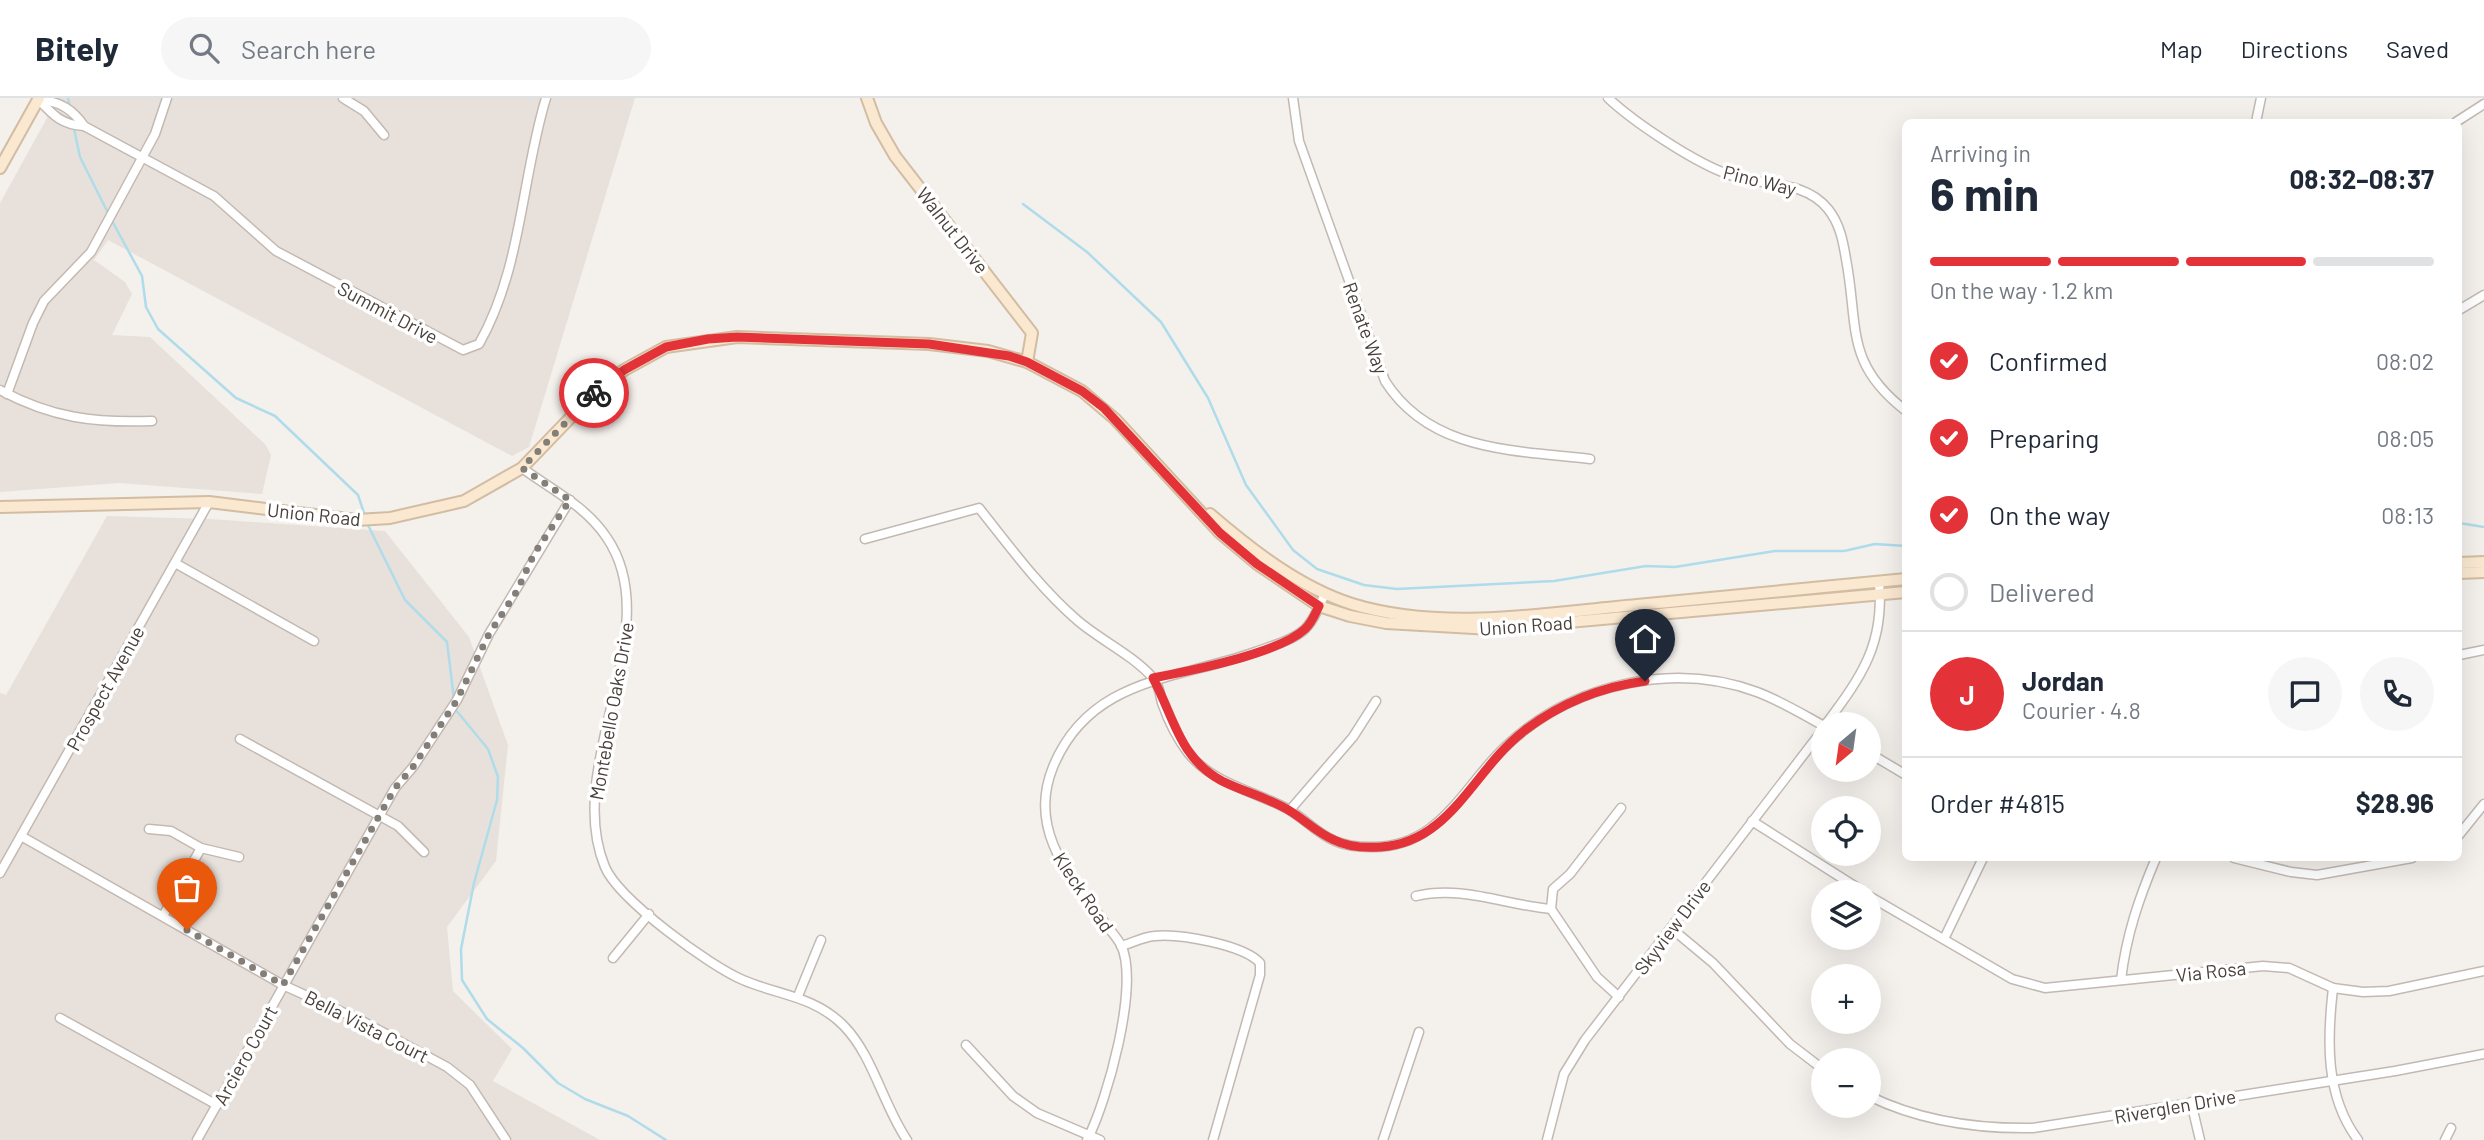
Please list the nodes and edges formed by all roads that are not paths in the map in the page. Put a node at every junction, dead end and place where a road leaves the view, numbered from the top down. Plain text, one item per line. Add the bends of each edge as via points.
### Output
1 (167, 98) edge
2 (343, 98) edge
3 (546, 98) edge
4 (867, 98) edge
5 (1293, 98) edge
6 (1608, 98) edge
7 (2261, 98) edge
8 (38, 99) edge
9 (2484, 104) edge
10 (2257, 119) edge
11 (2461, 119) edge
12 (84, 126) junction
13 (384, 135) dead end
14 (142, 159) junction
15 (0, 168) edge
16 (2484, 295) edge
17 (2462, 308) edge
18 (1027, 362) junction
19 (4, 392) edge
20 (1902, 408) edge
21 (152, 421) dead end
22 (1590, 459) dead end
23 (522, 468) junction
24 (1188, 498) junction
25 (570, 500) junction
26 (209, 502) junction
27 (0, 507) edge
28 (865, 539) dead end
29 (2484, 562) edge
30 (174, 563) junction
31 (2462, 563) edge
32 (2484, 572) edge
33 (2462, 573) edge
34 (1902, 579) edge
35 (1879, 582) junction
36 (1902, 593) edge
37 (1325, 594) junction
38 (1880, 596) junction
39 (1319, 606) junction
40 (314, 641) dead end
41 (2484, 650) edge
42 (2462, 654) edge
43 (1153, 678) junction
44 (1376, 701) dead end
45 (1835, 712) edge
46 (1811, 719) edge
47 (240, 739) dead end
48 (1811, 743) edge
49 (1881, 760) edge
50 (1902, 773) edge
51 (2484, 804) edge
52 (1620, 808) dead end
53 (1290, 810) junction
54 (379, 815) junction
55 (1752, 821) junction
56 (149, 829) dead end
57 (2462, 831) edge
58 (21, 836) junction
59 (201, 848) junction
60 (424, 852) dead end
61 (239, 857) dead end
62 (1982, 861) edge
63 (2155, 861) edge
64 (2246, 861) edge
65 (2395, 861) edge
66 (0, 873) edge
67 (1845, 880) edge
68 (1416, 896) dead end
69 (1881, 902) edge
70 (1551, 909) junction
71 (649, 914) junction
72 (163, 916) junction
73 (1671, 928) junction
74 (1944, 939) junction
75 (821, 940) dead end
76 (1121, 946) junction
77 (613, 958) dead end
78 (2484, 971) edge
79 (2121, 980) junction
80 (283, 985) junction
81 (2333, 988) junction
82 (798, 996) junction
83 (1619, 996) junction
84 (60, 1018) dead end
85 (1419, 1032) dead end
86 (967, 1045) dead end
87 (2484, 1054) edge
88 (1811, 1060) edge
89 (2332, 1081) junction
90 (1881, 1100) edge
91 (2191, 1102) junction
92 (217, 1105) junction
93 (2451, 1128) dead end
94 (1088, 1138) edge
95 (197, 1140) edge
96 (506, 1140) edge
97 (906, 1140) edge
98 (1100, 1140) edge
99 (1213, 1140) edge
100 (1383, 1140) edge
101 (1547, 1140) edge
102 (2200, 1140) edge
103 (2358, 1140) edge
104 (2445, 1140) edge

1 - 14 street
2 - 13 street via 364,111
3 - 14 street, Summit Drive via 508,278 486,331 470,350 454,348 288,258 214,196
4 - 18 main road, Walnut Drive via 895,156 1032,333
5 - 22 street, Renate Way via 1299,141 1385,381 1396,398 1438,430 1477,446
6 - 20 street, Pino Way via 1715,170 1803,190 1826,206 1842,233 1858,353 1875,384
7 - 10 street
8 - 12 street, Summit Drive via 53,100 76,114
8 - 12 street, Summit Drive via 46,112 70,125
8 - 15 main road
9 - 11 street
12 - 14 street, Summit Drive
14 - 19 street via 91,252 44,301
16 - 17 street
18 - 23 main road, Union Road via 988,351 929,344 737,337 666,347 598,389
18 - 24 main road, Union Road via 1104,408
19 - 21 street via 69,417 104,423
23 - 25 street, Montebello Oaks Drive
23 - 26 main road, Union Road via 464,501 390,518 357,520
24 - 37 main road, Union Road via 1253,549
24 - 39 main road, Union Road via 1257,564
25 - 54 street, Arciero Court via 534,554 457,700
25 - 71 street, Montebello Oaks Drive via 608,539 622,573 628,616 594,794 593,830 606,870
26 - 27 main road, Union Road
26 - 30 street, Prospect Avenue
28 - 43 street via 979,508 1044,589
29 - 31 main road
30 - 40 street
30 - 58 street, Prospect Avenue
32 - 33 main road
34 - 35 main road, Union Road
35 - 37 main road, Union Road via 1481,618 1386,612
35 - 38 street, Skyview Drive
36 - 38 main road, Union Road
37 - 39 street, Kleck Road
38 - 39 main road, Union Road via 1491,629 1386,623
38 - 45 street, Skyview Drive via 1877,640 1861,677
39 - 43 street, Kleck Road via 1305,630 1291,638 1222,664
41 - 42 street
43 - 53 street via 1172,727 1201,766 1221,780
43 - 76 street, Kleck Road via 1099,706 1075,729 1052,768 1044,807 1045,824 1059,861
44 - 53 street via 1353,737
46 - 53 street via 1779,701 1728,684 1662,678 1627,683 1581,697 1524,731 1485,769 1443,821 1412,840 1386,847 1355,847 1334,841
47 - 54 street
48 - 55 street, Skyview Drive
49 - 50 street
51 - 57 street
52 - 70 street via 1553,890
54 - 60 street via 398,826
54 - 80 street, Arciero Court
55 - 67 street
55 - 73 street, Skyview Drive
56 - 59 street via 171,831
58 - 66 street, Prospect Avenue
58 - 72 street, Bella Vista Court
59 - 61 street
59 - 72 street
62 - 74 street
63 - 79 street via 2135,907
64 - 65 street via 2317,875
68 - 70 street via 1452,890
69 - 74 street, Via Rosa
70 - 83 street via 1597,977
71 - 77 street
71 - 82 street, Montebello Oaks Drive via 718,968
72 - 80 street, Bella Vista Court
73 - 83 street, Skyview Drive
73 - 88 street
74 - 79 street, Via Rosa via 2025,984 2045,988
75 - 82 street
76 - 94 street, Kleck Road via 1129,989 1119,1041
76 - 99 street via 1153,936 1180,936 1251,953 1260,963
78 - 81 street, Via Rosa via 2389,991
79 - 81 street, Via Rosa via 2263,966 2289,968
80 - 92 street, Arciero Court
80 - 96 street, Bella Vista Court via 447,1067 470,1085
81 - 89 street via 2329,1025
82 - 97 street, Montebello Oaks Drive via 843,1025
83 - 101 street, Skyview Drive via 1564,1074
84 - 92 street
85 - 100 street
86 - 94 street via 1013,1096
87 - 89 street, Riverglen Drive
89 - 91 street, Riverglen Drive
89 - 103 street via 2341,1111
90 - 91 street, Riverglen Drive via 1942,1121 1998,1129 2086,1121
91 - 102 street
92 - 95 street, Arciero Court
93 - 104 street
94 - 98 street

